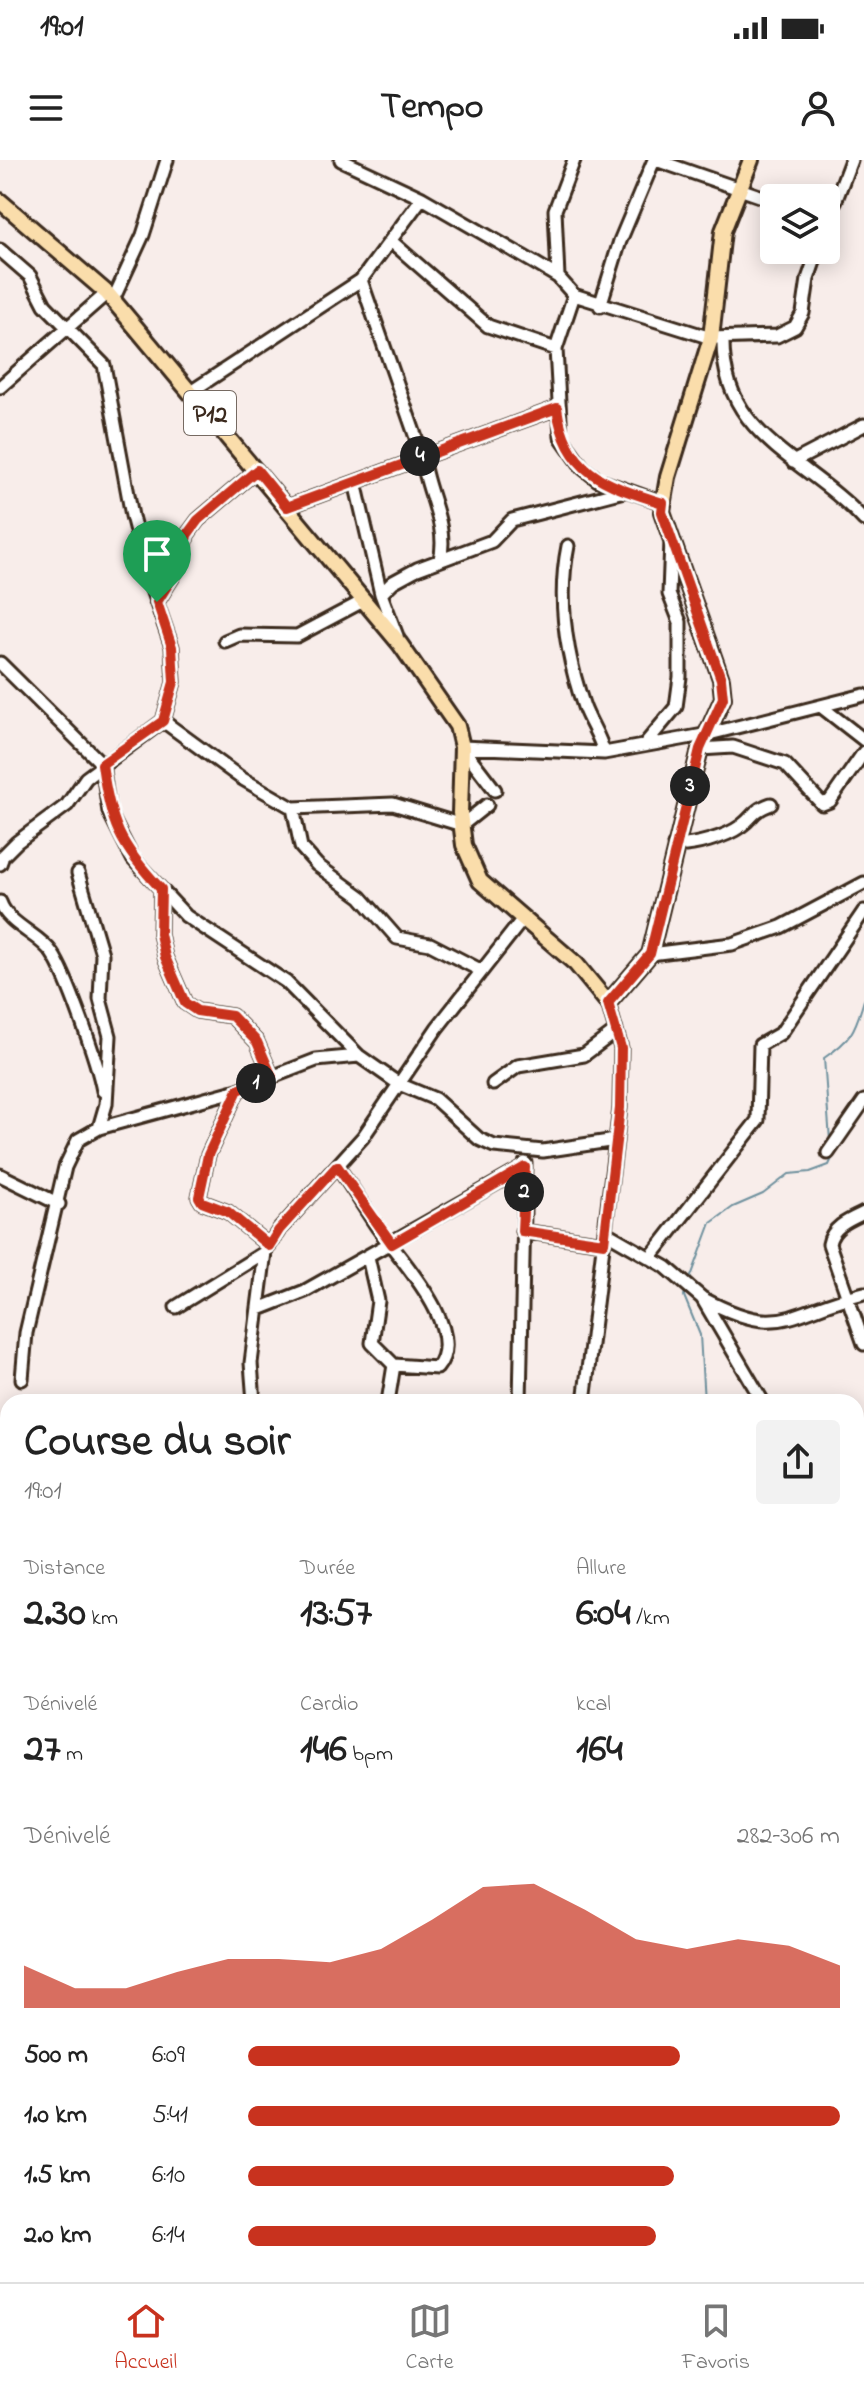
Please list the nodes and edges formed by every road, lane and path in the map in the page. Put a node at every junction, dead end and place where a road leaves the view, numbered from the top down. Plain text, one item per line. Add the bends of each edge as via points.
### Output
1 (167, 160) edge
2 (341, 160) edge
3 (574, 160) edge
4 (655, 160) edge
5 (751, 160) edge
6 (851, 160) edge
7 (840, 187) edge
8 (739, 191) junction
9 (760, 197) edge
10 (422, 198) junction
11 (0, 201) edge
12 (392, 242) junction
13 (0, 250) edge
14 (813, 264) edge
15 (558, 277) junction
16 (361, 280) junction
17 (574, 295) junction
18 (110, 297) junction
19 (600, 306) junction
20 (70, 326) junction
21 (717, 338) junction
22 (556, 349) junction
23 (0, 387) edge
24 (192, 391) junction
25 (557, 408) junction
26 (864, 425) edge
27 (422, 455) junction
28 (793, 462) junction
29 (257, 470) junction
30 (355, 482) junction
31 (624, 491) junction
32 (663, 503) junction
33 (287, 507) junction
34 (864, 520) edge
35 (671, 540) junction
36 (568, 546) dead end
37 (440, 559) junction
38 (381, 594) junction
39 (365, 600) junction
40 (157, 602) junction
41 (225, 641) dead end
42 (400, 644) junction
43 (0, 663) edge
44 (864, 695) edge
45 (823, 708) junction
46 (163, 721) junction
47 (709, 734) junction
48 (864, 740) edge
49 (645, 745) junction
50 (462, 747) junction
51 (700, 749) junction
52 (864, 752) edge
53 (604, 753) junction
54 (102, 764) junction
55 (495, 790) dead end
56 (771, 804) dead end
57 (487, 805) dead end
58 (293, 808) junction
59 (462, 825) junction
60 (674, 845) junction
61 (0, 864) edge
62 (78, 873) dead end
63 (864, 883) edge
64 (161, 889) junction
65 (0, 904) edge
66 (864, 911) edge
67 (522, 920) junction
68 (650, 954) junction
69 (482, 971) junction
70 (608, 1003) junction
71 (616, 1031) junction
72 (359, 1056) junction
73 (272, 1077) junction
74 (399, 1084) junction
75 (493, 1084) dead end
76 (238, 1090) junction
77 (864, 1101) edge
78 (106, 1104) junction
79 (99, 1128) junction
80 (616, 1140) junction
81 (526, 1151) junction
82 (828, 1153) dead end
83 (337, 1166) junction
84 (525, 1167) junction
85 (0, 1175) edge
86 (59, 1204) junction
87 (864, 1213) edge
88 (522, 1231) junction
89 (605, 1238) junction
90 (392, 1244) junction
91 (267, 1249) junction
92 (368, 1257) junction
93 (650, 1258) junction
94 (864, 1293) edge
95 (847, 1297) junction
96 (702, 1298) junction
97 (176, 1307) dead end
98 (259, 1309) junction
99 (864, 1344) edge
100 (394, 1365) junction
101 (22, 1379) dead end
102 (253, 1394) edge
103 (389, 1394) edge
104 (520, 1394) edge
105 (585, 1394) edge
106 (758, 1394) edge

1 - 18 street via 143,235
2 - 10 street
3 - 15 street via 555,210
4 - 8 street
4 - 19 street via 620,241
5 - 8 main road
6 - 7 street
8 - 9 street
8 - 21 main road via 723,231
10 - 12 street
10 - 15 street
11 - 18 main road, P12
12 - 16 street
12 - 22 street via 488,326
13 - 20 street via 30,276 45,305
14 - 21 street via 795,327 777,336
15 - 17 street
16 - 24 street
16 - 27 street
17 - 19 street
17 - 22 street
18 - 20 street
18 - 24 main road, P12
19 - 21 street
20 - 23 street
20 - 40 street via 104,365 132,516
21 - 28 street via 743,415
21 - 32 main road
22 - 25 street
24 - 29 main road, P12
25 - 27 street
25 - 31 street via 566,446 598,480
26 - 28 street
27 - 30 street
27 - 37 street via 424,478 445,540
28 - 34 street
29 - 33 main road, P12
29 - 40 street via 198,520 187,535 182,562
30 - 33 street
30 - 38 street
31 - 32 street
31 - 37 street via 525,515 512,520 492,541
32 - 35 main road
33 - 39 main road, P12
35 - 47 main road via 721,679 723,698
35 - 49 street via 669,594 680,622 680,677 676,707
36 - 53 street via 562,614 578,688
37 - 38 street via 393,582
38 - 42 street
39 - 41 street via 297,636 239,635
39 - 42 main road, P12
40 - 46 street via 172,647 174,682
42 - 50 main road, P12 via 457,726
43 - 54 street
44 - 45 street
45 - 47 street
45 - 48 street
46 - 54 street
46 - 58 street
47 - 49 street
47 - 51 main road
49 - 53 street
50 - 53 street
50 - 55 street
50 - 59 main road, P12
51 - 52 street via 733,747 785,764 822,804 830,801
51 - 60 main road
54 - 61 street via 67,805 17,842
54 - 64 street via 109,812 133,859
56 - 60 street via 753,811 735,829 688,847
57 - 59 street
58 - 59 street via 393,804
58 - 69 street via 301,847 361,897 397,938 430,944
59 - 67 main road, P12 via 464,845 480,881
60 - 68 main road
62 - 78 street via 102,954 100,999 110,1036
63 - 68 street via 781,927 732,944
64 - 72 street via 186,916 286,982
64 - 73 street via 160,934 185,1003 197,1011 232,1016 257,1042
65 - 78 street via 50,950 64,974
66 - 93 street via 781,1033 760,1045 758,1120
67 - 69 street
67 - 70 main road, P12 via 576,964
68 - 70 main road
69 - 74 street
70 - 71 street
71 - 75 street via 584,1055 518,1066
71 - 80 street via 621,1048
72 - 73 street via 316,1060
72 - 74 street
73 - 76 street
74 - 81 street via 435,1099 479,1139
74 - 83 street
76 - 79 street
76 - 91 street via 208,1155 199,1197 228,1212
77 - 82 street
78 - 79 street
79 - 86 street via 78,1140 65,1167
80 - 81 street
80 - 89 street
81 - 84 street
83 - 90 street
83 - 91 street
84 - 88 street
84 - 90 street
85 - 86 street
86 - 101 street via 26,1333
87 - 95 street via 831,1234 832,1257
88 - 89 street
88 - 104 street
89 - 93 street
89 - 105 street
90 - 92 street
90 - 100 street via 424,1289 445,1342 440,1366 433,1370
91 - 97 street
91 - 98 street
92 - 98 street
92 - 100 street via 378,1301 372,1343
93 - 96 street
94 - 95 street
95 - 96 street via 783,1321 763,1322 736,1316
95 - 99 street
96 - 106 street
98 - 102 street via 251,1363
100 - 103 street

